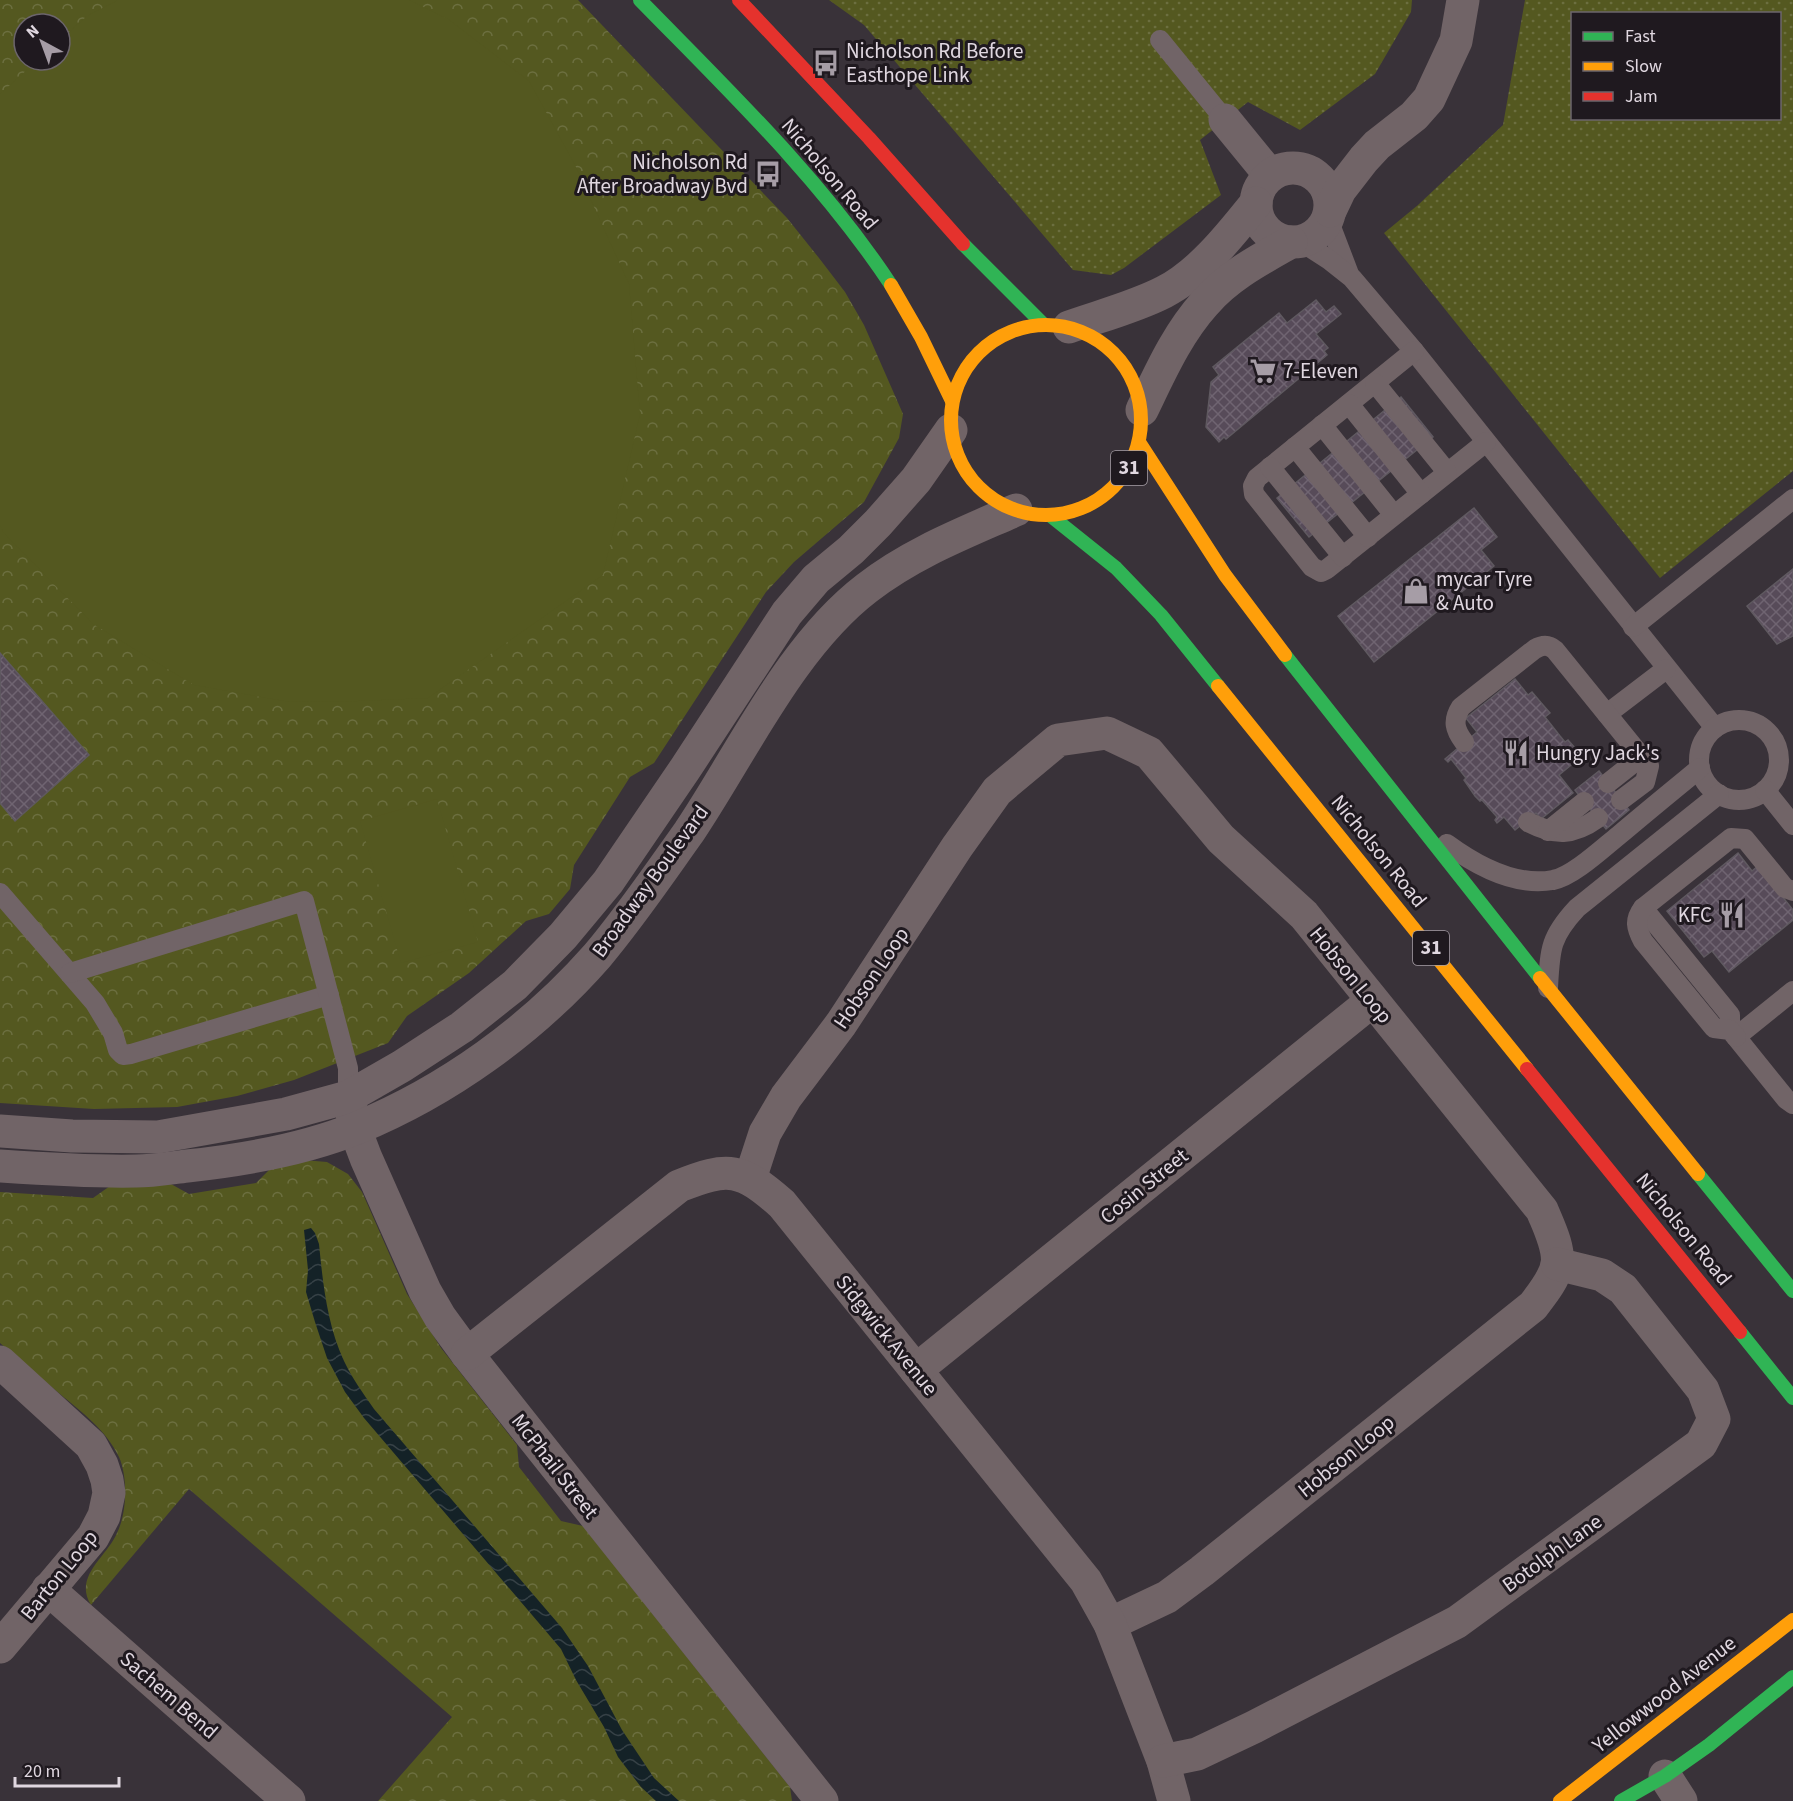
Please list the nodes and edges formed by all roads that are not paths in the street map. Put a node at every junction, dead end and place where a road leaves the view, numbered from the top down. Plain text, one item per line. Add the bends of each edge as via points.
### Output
1 (640, 0) edge
2 (739, 0) edge
3 (1462, 0) edge
4 (1160, 40) dead end
5 (1225, 120) joint
6 (1377, 145) junction
7 (1306, 169) junction
8 (1263, 189) junction
9 (1329, 215) junction
10 (1295, 242) junction
11 (1348, 274) junction
12 (1056, 325) junction
13 (1414, 351) junction
14 (1375, 383) junction
15 (1349, 404) junction
16 (1142, 410) junction
17 (951, 416) junction
18 (1322, 425) junction
19 (1139, 442) junction
20 (1486, 442) junction
21 (1295, 447) junction
22 (1270, 467) junction
23 (1447, 472) junction
24 (1421, 494) junction
25 (1793, 499) edge
26 (1016, 510) junction
27 (1394, 515) junction
28 (1051, 516) junction
29 (1368, 537) junction
30 (1343, 557) junction
31 (1633, 627) junction
32 (1666, 669) junction
33 (1607, 714) junction
34 (1715, 728) junction
35 (1464, 742) dead end
36 (1645, 762) junction
37 (1700, 768) junction
38 (1608, 783) dead end
39 (1765, 790) junction
40 (1719, 794) junction
41 (1621, 800) dead end
42 (1584, 802) dead end
43 (1598, 818) dead end
44 (1416, 821) junction
45 (1528, 822) dead end
46 (1793, 825) edge
47 (1548, 831) junction
48 (1793, 891) edge
49 (0, 893) edge
50 (70, 974) junction
51 (1548, 988) junction
52 (1793, 991) edge
53 (329, 995) junction
54 (1372, 1001) junction
55 (1733, 1034) junction
56 (348, 1097) junction
57 (1793, 1104) edge
58 (355, 1129) junction
59 (0, 1131) edge
60 (0, 1166) edge
61 (750, 1179) junction
62 (1557, 1264) junction
63 (1793, 1291) edge
64 (467, 1354) junction
65 (0, 1362) edge
66 (916, 1370) junction
67 (1793, 1398) edge
68 (48, 1589) junction
69 (1793, 1620) edge
70 (1110, 1624) junction
71 (0, 1647) edge
72 (1793, 1677) edge
73 (1163, 1761) junction
74 (1673, 1789) edge
75 (290, 1801) edge
76 (822, 1801) edge
77 (1174, 1801) edge
78 (1560, 1801) edge
79 (1621, 1801) edge

1 - 17 main road, Nicholson Road / 31 via 769,133 872,258 927,348
2 - 12 main road, Nicholson Road / 31 via 965,246
3 - 6 street via 1456,41 1429,99
4 - 5 lane
5 - 8 street
6 - 7 street via 1348,158
6 - 9 street via 1340,190
7 - 8 street via 1287,167
7 - 9 street via 1326,186 1331,203
8 - 10 street via 1258,219 1268,233
8 - 12 street via 1230,236 1178,283 1142,301
9 - 10 street via 1313,236
9 - 11 lane
10 - 11 lane
10 - 16 street via 1243,271 1206,302 1178,341
11 - 13 lane
12 - 16 main road, Nicholson Road / 31 via 1094,336 1115,352 1134,379
12 - 17 main road via 1012,330 984,347 963,371
13 - 14 lane
13 - 20 lane
14 - 15 lane
14 - 23 lane
15 - 18 lane
15 - 24 lane
16 - 19 main road, Nicholson Road / 31
17 - 26 main road, Nicholson Road / 31 via 958,458 973,483 995,501
17 - 56 street, Broadway Boulevard via 916,480 787,613 608,882 563,936 515,985 462,1027
18 - 21 lane
18 - 27 lane
19 - 28 main road, Nicholson Road / 31 via 1128,471 1107,494 1081,509
19 - 44 main road, 31 via 1225,575
20 - 23 lane
20 - 31 lane
21 - 22 lane
21 - 29 lane
22 - 30 lane
22 - 30 lane via 1257,478 1254,494 1312,567 1321,572
23 - 24 lane
24 - 27 lane
25 - 31 lane
26 - 28 main road, Nicholson Road / 31
26 - 58 street, Broadway Boulevard via 903,563 832,620 796,663 690,829 626,921 594,959 540,1013 480,1060 424,1097
27 - 29 lane
28 - 67 main road, Nicholson Road / 31 via 1116,568 1161,615
29 - 30 lane
31 - 32 lane
32 - 33 lane
32 - 34 lane
33 - 35 lane via 1555,650 1541,646 1456,714 1456,732
33 - 36 lane
34 - 37 lane via 1701,746
34 - 39 lane via 1746,721 1766,730 1779,760
36 - 38 lane
36 - 41 lane via 1645,782
37 - 40 lane via 1707,783
37 - 44 lane via 1585,862 1555,880 1531,881 1498,874 1469,860
39 - 40 lane via 1738,800
39 - 46 lane
40 - 51 lane via 1564,922 1554,939
42 - 47 lane
43 - 47 lane via 1584,828 1565,833
44 - 51 main road, 31
45 - 47 lane
48 - 55 lane via 1785,888 1745,839 1731,838 1643,908 1636,922 1643,941 1714,1028
49 - 50 lane
50 - 53 lane via 99,1010 123,1055
50 - 53 lane via 304,901
51 - 63 main road, 31
52 - 55 lane
53 - 56 lane via 348,1068
54 - 61 street, Hobson Loop via 1304,915 1221,839 1149,753 1107,733 1058,740 998,791 957,847 841,1024 786,1097 765,1133
54 - 62 street, Hobson Loop via 1542,1210 1553,1235
54 - 66 street, Cosin Street
55 - 57 lane
56 - 58 street, McPhail Street
56 - 59 street, Broadway Boulevard via 286,1114 158,1137
58 - 60 street, Broadway Boulevard via 295,1148 226,1162 139,1172
58 - 64 street, McPhail Street via 425,1291
61 - 64 street, Sidgwick Avenue via 735,1173 708,1174 679,1186
61 - 66 street, Sidgwick Avenue via 782,1204
62 - 70 street, Hobson Loop via 1533,1306 1202,1571 1167,1597
62 - 73 street, Botolph Lane via 1602,1275 1623,1289 1702,1390 1714,1419 1701,1444 1457,1622 1244,1732 1197,1754
64 - 76 street, McPhail Street
65 - 68 street, Barton Loop via 91,1445 107,1480 109,1493 104,1516 93,1537
66 - 70 street, Sidgwick Avenue via 1086,1581
68 - 71 street, Barton Loop
68 - 75 street, Sachem Bend
69 - 78 main road, Yellowwood Avenue
70 - 73 street, Sidgwick Avenue
72 - 74 main road via 1709,1744
73 - 77 street, Sidgwick Avenue
74 - 79 main road

